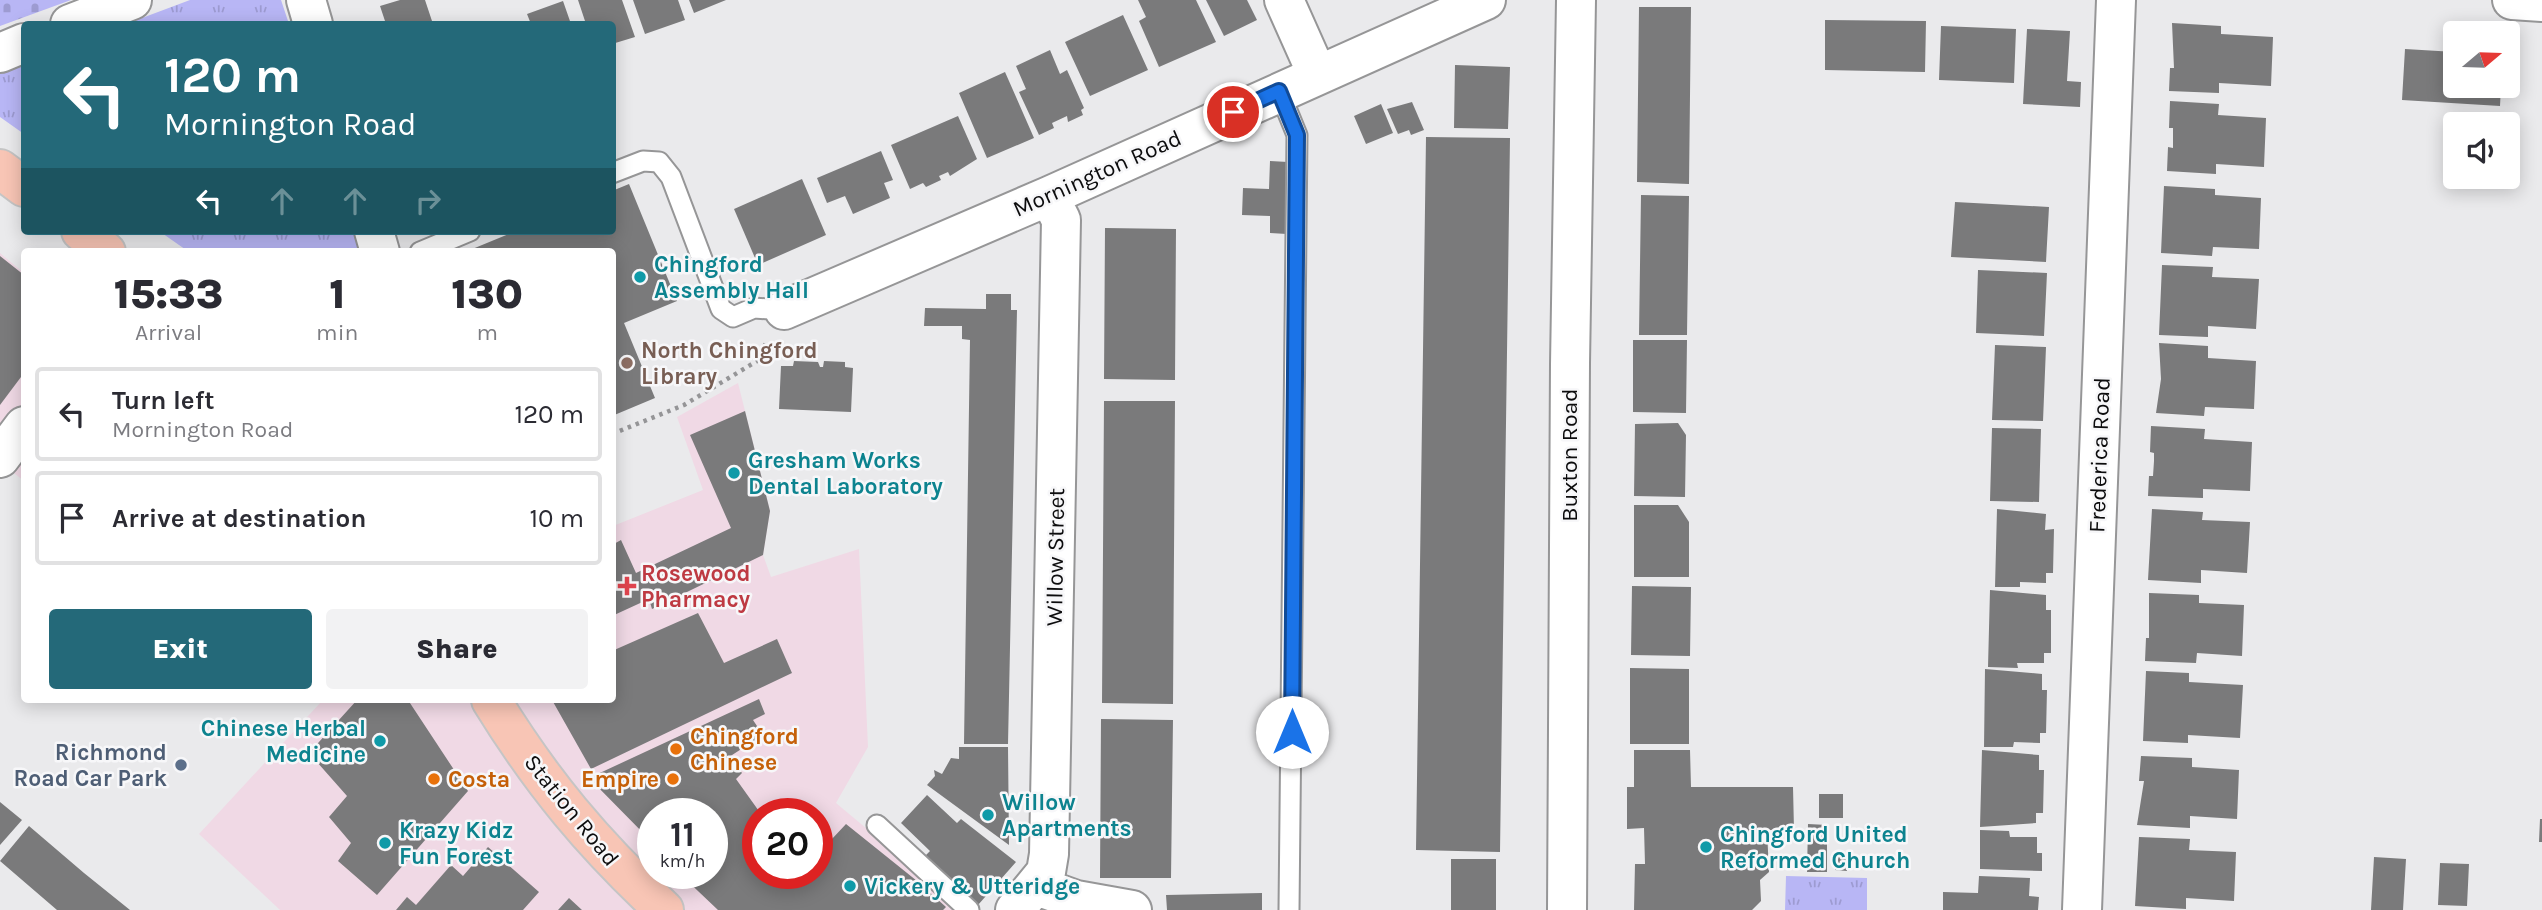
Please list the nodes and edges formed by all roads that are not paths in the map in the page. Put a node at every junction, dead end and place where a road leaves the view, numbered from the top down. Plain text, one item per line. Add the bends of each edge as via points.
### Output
1 (132, 0) edge
2 (306, 0) edge
3 (1284, 0) edge
4 (1486, 0) edge
5 (1576, 0) edge
6 (2116, 0) edge
7 (2512, 0) edge
8 (2542, 2) edge
9 (78, 21) edge
10 (312, 21) edge
11 (21, 44) edge
12 (0, 53) edge
13 (1317, 74) junction
14 (1279, 91) junction
15 (0, 169) edge
16 (616, 171) edge
17 (21, 185) edge
18 (1049, 196) junction
19 (86, 235) edge
20 (460, 235) edge
21 (101, 248) edge
22 (429, 248) edge
23 (784, 310) joint
24 (21, 430) edge
25 (0, 458) edge
26 (493, 703) edge
27 (877, 825) dead end
28 (1026, 898) edge
29 (664, 910) edge
30 (970, 910) edge
31 (1132, 910) edge
32 (1289, 910) edge
33 (1567, 910) edge
34 (2082, 910) edge

1 - 9 street
2 - 10 street
3 - 13 street
4 - 13 street, Mornington Road
5 - 33 street, Buxton Road
6 - 34 street, Frederica Road
7 - 8 street
11 - 12 street
13 - 14 street, Mornington Road
14 - 18 street, Mornington Road
14 - 32 lane via 1297,135
15 - 17 main road
16 - 23 lane via 643,161 659,162 671,177 721,309 733,317 754,308
18 - 23 street, Mornington Road
18 - 28 street, Willow Street via 1061,220 1049,854 1046,872
19 - 21 main road
20 - 22 lane
24 - 25 street
26 - 29 main road, Station Road via 554,795 614,863
27 - 30 lane
28 - 31 street via 1076,900

